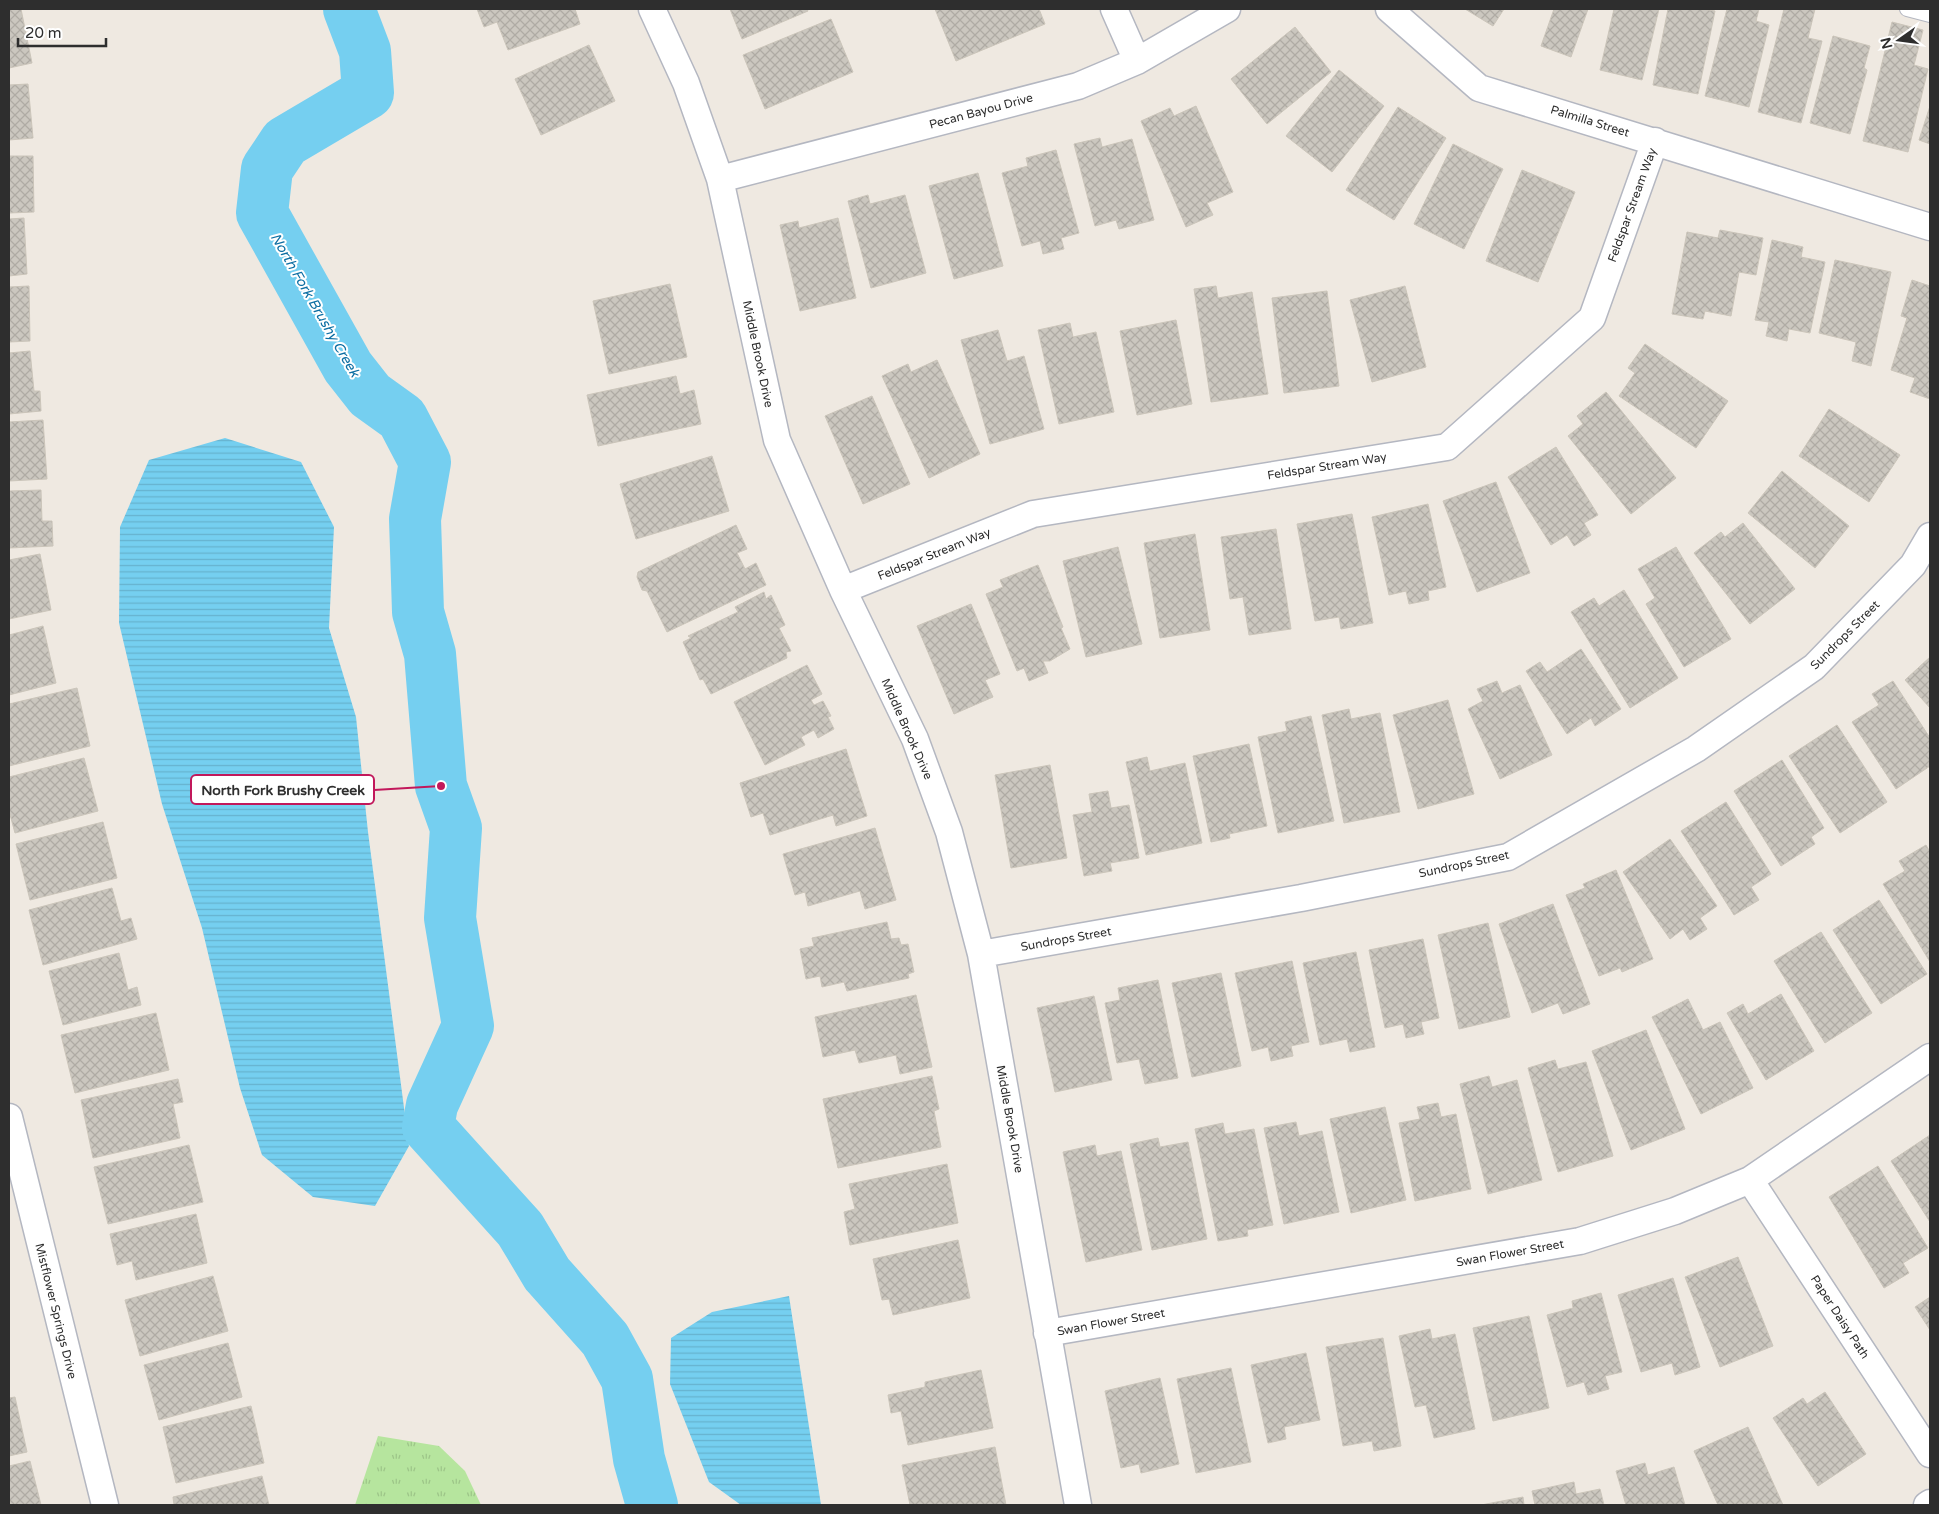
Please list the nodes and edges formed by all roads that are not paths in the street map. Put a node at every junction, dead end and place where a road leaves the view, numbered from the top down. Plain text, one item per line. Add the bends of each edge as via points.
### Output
1 (652, 9) edge
2 (1114, 9) edge
3 (1227, 9) edge
4 (1389, 9) edge
5 (1907, 9) edge
6 (1930, 15) edge
7 (1137, 61) junction
8 (1655, 141) junction
9 (720, 179) junction
10 (1930, 227) edge
11 (1930, 536) edge
12 (843, 590) junction
13 (981, 954) junction
14 (1930, 1057) edge
15 (9, 1117) edge
16 (1750, 1180) junction
17 (17, 1190) edge
18 (1047, 1333) junction
19 (1930, 1454) edge
20 (1930, 1503) edge
21 (104, 1505) edge
22 (1078, 1505) edge
23 (1927, 1505) edge

1 - 9 street, Middle Brook Drive via 686,83
2 - 7 street
3 - 7 street, Pecan Bayou Drive
4 - 8 street, Palmilla Street via 1479,88
5 - 6 lane
7 - 9 street, Pecan Bayou Drive via 1078,86
8 - 10 street, Palmilla Street
8 - 12 street, Feldspar Stream Way via 1592,318 1447,447 1032,514
9 - 12 street, Middle Brook Drive via 777,440
11 - 13 street, Sundrops Street via 1913,566 1814,667 1696,749 1508,857 1301,898
12 - 13 street, Middle Brook Drive via 915,739 950,832
13 - 18 street, Middle Brook Drive
14 - 16 street, Swan Flower Street
15 - 17 street, Mistflower Springs Drive
16 - 18 street, Swan Flower Street via 1675,1210 1580,1241
16 - 19 street, Paper Daisy Path
17 - 21 street, Mistflower Springs Drive
18 - 22 street, Middle Brook Drive
20 - 23 street

